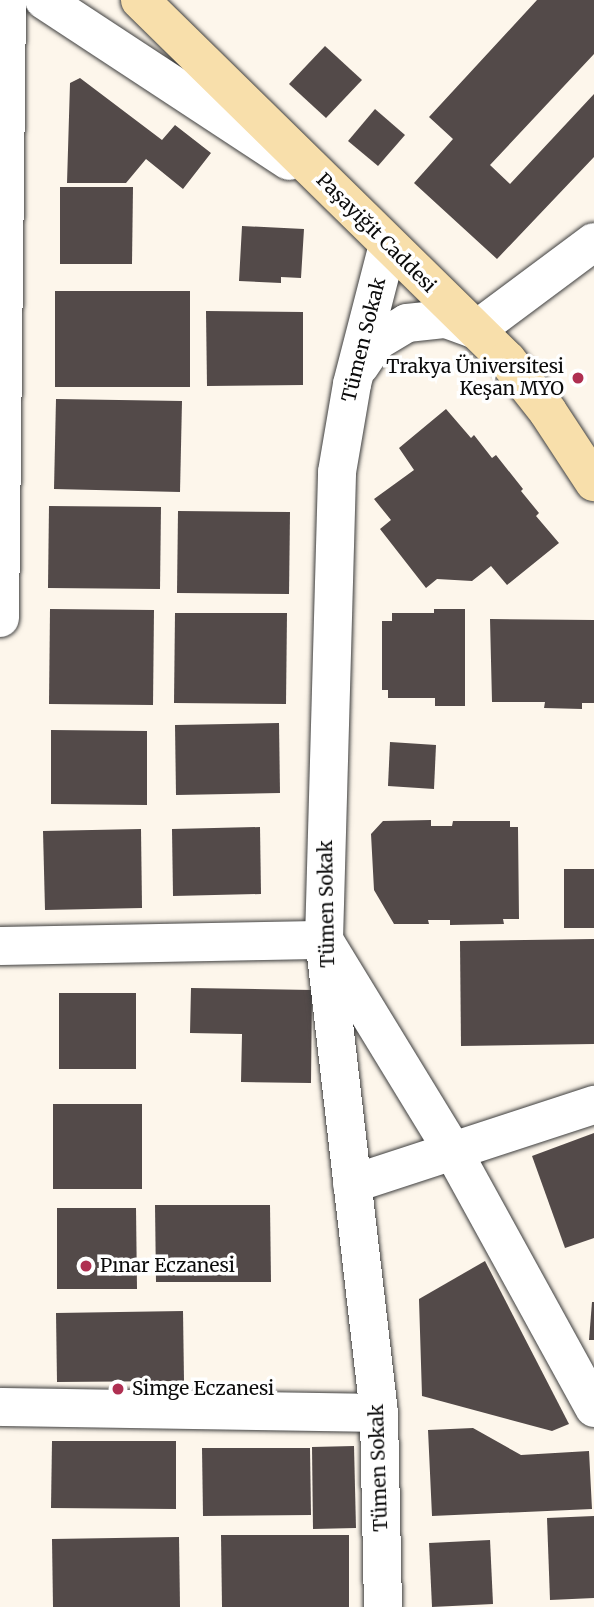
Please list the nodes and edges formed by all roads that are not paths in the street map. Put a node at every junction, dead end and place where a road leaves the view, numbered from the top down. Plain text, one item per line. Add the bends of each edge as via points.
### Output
1 (44, 0) edge
2 (140, 0) edge
3 (5, 24) edge
4 (337, 194) junction
5 (594, 242) edge
6 (388, 245) junction
7 (476, 330) junction
8 (352, 384) junction
9 (594, 482) edge
10 (0, 618) edge
11 (324, 940) junction
12 (0, 946) edge
13 (594, 1105) edge
14 (454, 1153) junction
15 (352, 1184) junction
16 (0, 1407) edge
17 (594, 1408) edge
18 (379, 1413) junction
19 (383, 1607) edge

1 - 4 street
2 - 4 main road, Paşayiğit Caddesi
3 - 10 street
4 - 6 main road, Paşayiğit Caddesi
5 - 7 street
6 - 7 main road, Paşayiğit Caddesi
6 - 8 street, Tümen Sokak
7 - 8 street via 446,319 427,318 400,326 365,355
7 - 9 main road, Paşayiğit Caddesi via 529,386
8 - 11 street, Tümen Sokak via 335,503
11 - 12 street
11 - 14 street
11 - 15 street, Tümen Sokak
13 - 14 street
14 - 15 street
14 - 17 street
15 - 18 street, Tümen Sokak
16 - 18 street
18 - 19 street, Tümen Sokak

